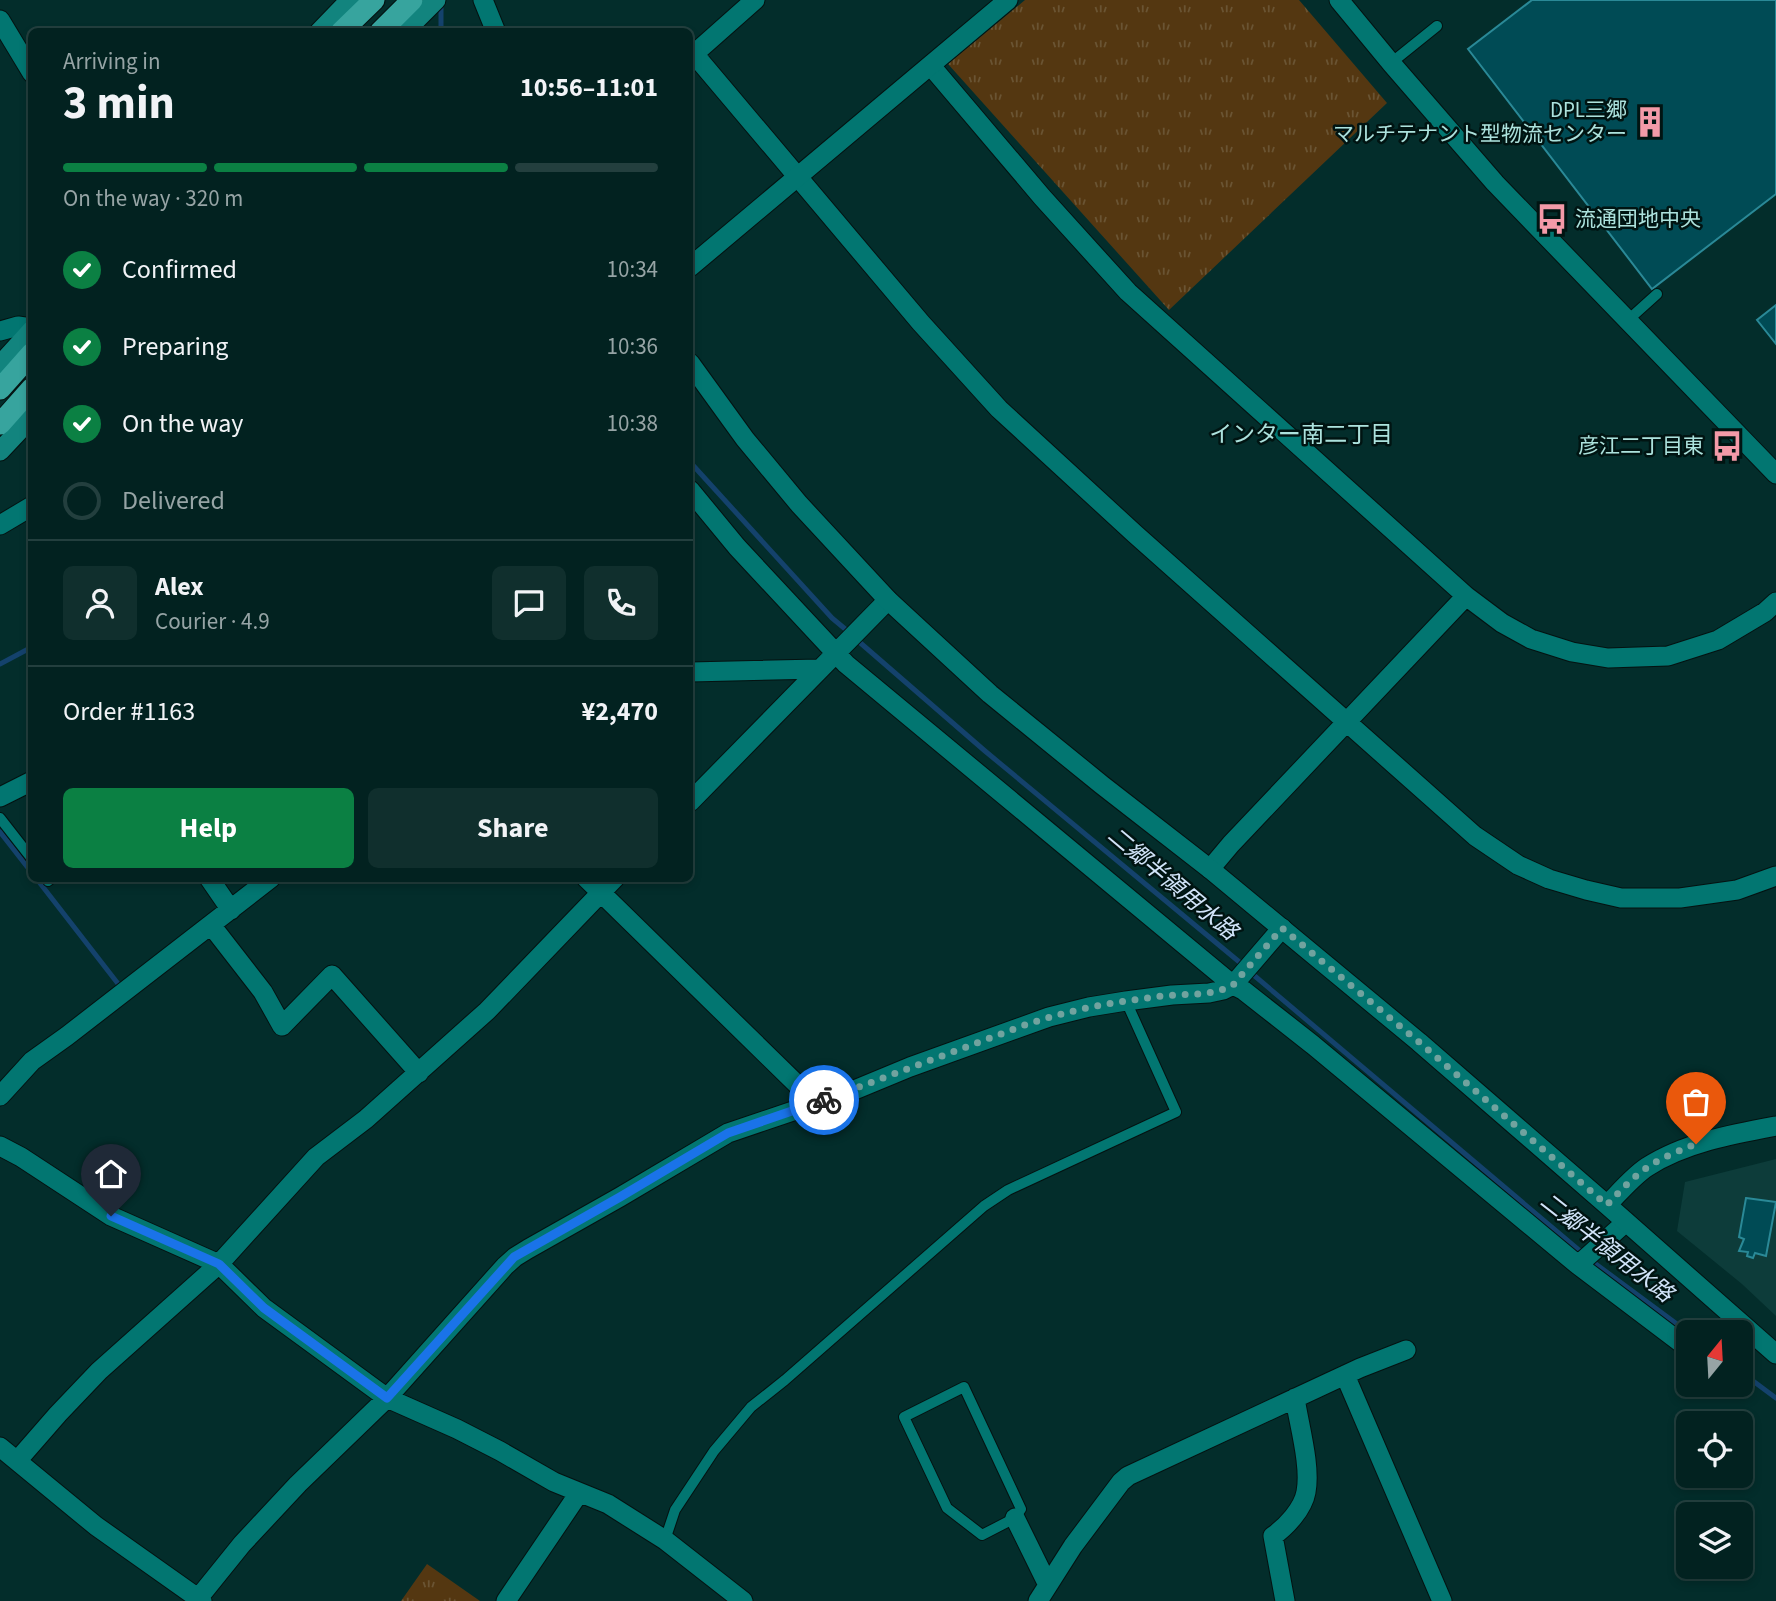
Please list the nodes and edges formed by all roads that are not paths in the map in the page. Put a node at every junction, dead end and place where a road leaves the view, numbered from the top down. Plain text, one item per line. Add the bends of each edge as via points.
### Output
1 (351, 0) edge
2 (374, 0) edge
3 (483, 0) edge
4 (755, 0) edge
5 (1008, 0) edge
6 (1340, 0) edge
7 (425, 3) edge
8 (0, 20) edge
9 (1437, 26) dead end
10 (323, 28) edge
11 (345, 28) edge
12 (386, 28) edge
13 (407, 28) edge
14 (494, 28) edge
15 (1391, 63) junction
16 (28, 66) edge
17 (931, 66) junction
18 (798, 177) junction
19 (693, 264) edge
20 (1657, 294) dead end
21 (1628, 321) junction
22 (28, 328) edge
23 (0, 331) edge
24 (28, 334) edge
25 (28, 357) edge
26 (0, 365) edge
27 (693, 367) edge
28 (0, 389) edge
29 (28, 392) edge
30 (28, 421) edge
31 (0, 424) edge
32 (0, 451) edge
33 (1776, 474) edge
34 (693, 494) edge
35 (28, 508) edge
36 (0, 525) edge
37 (1466, 596) junction
38 (888, 600) junction
39 (1776, 602) edge
40 (835, 653) junction
41 (818, 669) junction
42 (693, 672) edge
43 (1347, 722) junction
44 (28, 783) edge
45 (0, 797) edge
46 (693, 799) edge
47 (0, 818) edge
48 (28, 854) edge
49 (1210, 869) junction
50 (1776, 876) edge
51 (212, 882) edge
52 (266, 882) edge
53 (608, 886) edge
54 (231, 909) junction
55 (211, 925) junction
56 (1282, 928) junction
57 (1233, 985) junction
58 (1126, 1001) junction
59 (419, 1073) junction
60 (0, 1096) edge
61 (816, 1103) junction
62 (1776, 1126) edge
63 (0, 1146) edge
64 (1607, 1205) junction
65 (1626, 1222) junction
66 (219, 1264) junction
67 (1577, 1265) junction
68 (1676, 1339) edge
69 (1406, 1350) dead end
70 (1776, 1354) edge
71 (1345, 1376) junction
72 (387, 1398) junction
73 (1295, 1398) junction
74 (0, 1447) edge
75 (16, 1461) junction
76 (579, 1493) junction
77 (1015, 1518) junction
78 (665, 1539) junction
79 (1043, 1593) edge
80 (199, 1600) edge
81 (506, 1601) edge
82 (743, 1601) edge
83 (1285, 1601) edge
84 (1442, 1601) edge

1 - 10 main road
2 - 11 highway
3 - 14 street
4 - 18 street via 694,54
5 - 17 street
6 - 15 street
7 - 12 highway
7 - 13 main road
8 - 16 street
9 - 15 lane
15 - 21 street via 1494,183
17 - 18 street
17 - 37 street via 1128,292
18 - 19 street
18 - 43 street via 999,408
20 - 21 lane
21 - 33 street
22 - 23 street
24 - 26 main road
25 - 28 highway
27 - 38 street via 799,504
29 - 31 highway
30 - 32 main road
34 - 40 street
35 - 36 street
37 - 39 street via 1531,639 1608,658 1668,656 1718,640
37 - 43 street
38 - 40 street
38 - 49 street via 989,694
40 - 41 street
40 - 57 street
41 - 42 street
41 - 46 street
43 - 49 street
43 - 50 street via 1475,836 1549,879 1620,898 1680,898 1737,890
44 - 45 street
47 - 48 lane
49 - 56 street
51 - 54 street
52 - 54 street
53 - 59 street
53 - 61 street
54 - 55 street
55 - 59 street via 263,992 282,1026 332,975
55 - 60 street via 32,1061
56 - 57 street
56 - 64 street
57 - 58 street via 1209,993
57 - 67 street via 1313,1045
58 - 61 street via 1025,1025
58 - 78 lane via 1176,1112 1008,1190 984,1206 751,1407 682,1500
59 - 66 street via 316,1157
61 - 72 street via 728,1133 514,1257
62 - 64 street via 1696,1144 1667,1157 1646,1168
63 - 66 street via 111,1216
64 - 65 street
65 - 67 street
65 - 70 street
66 - 72 street via 264,1308
66 - 75 street via 99,1371
67 - 68 street
69 - 71 street
71 - 73 street
71 - 84 street
72 - 76 street
72 - 80 street via 298,1483
73 - 79 street via 1128,1476
73 - 83 street via 1307,1473 1303,1502 1273,1536
74 - 75 street
75 - 80 street
76 - 78 street via 608,1504
76 - 81 street
77 - 77 lane via 982,1535 947,1508 904,1417 964,1387 1021,1508
77 - 79 street
78 - 82 street

